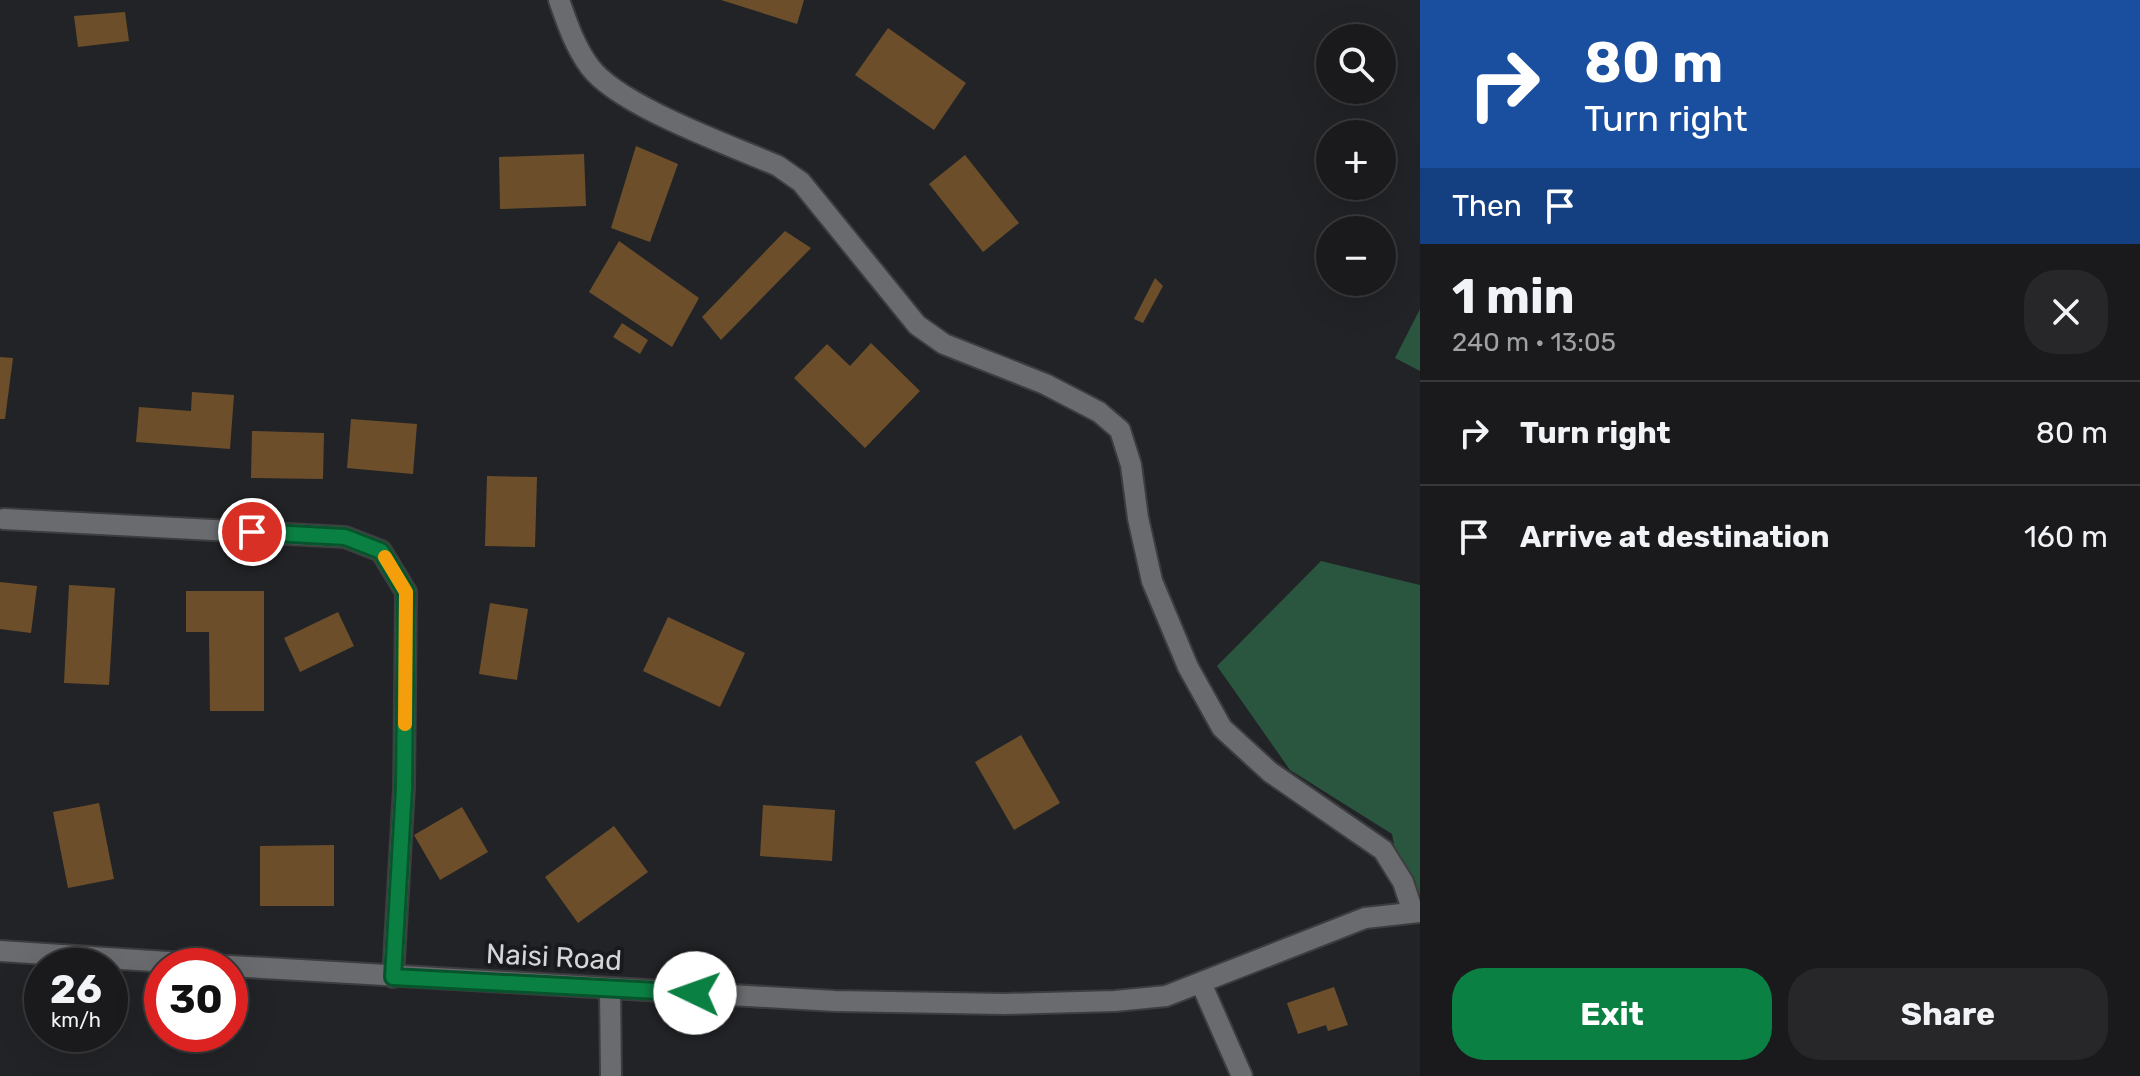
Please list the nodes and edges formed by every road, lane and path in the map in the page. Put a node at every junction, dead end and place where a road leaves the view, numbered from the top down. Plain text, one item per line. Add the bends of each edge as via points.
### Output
1 (559, 0) edge
2 (4, 519) dead end
3 (1416, 912) edge
4 (0, 951) edge
5 (144, 960) edge
6 (248, 967) edge
7 (393, 977) junction
8 (1201, 983) junction
9 (610, 988) junction
10 (611, 1076) edge
11 (1242, 1076) edge

1 - 3 street via 568,28 601,78 624,97 778,166 801,182 917,325 944,344 1045,384 1099,412 1120,430 1152,581 1188,667 1222,728 1270,772 1383,850
2 - 7 street via 345,537 381,551 406,592 404,788
3 - 8 street, Naisi Road via 1365,918
4 - 5 street, Naisi Road
6 - 7 street, Naisi Road
7 - 9 street, Naisi Road
8 - 9 street, Naisi Road via 1166,996 1004,1004
8 - 11 street
9 - 10 street

